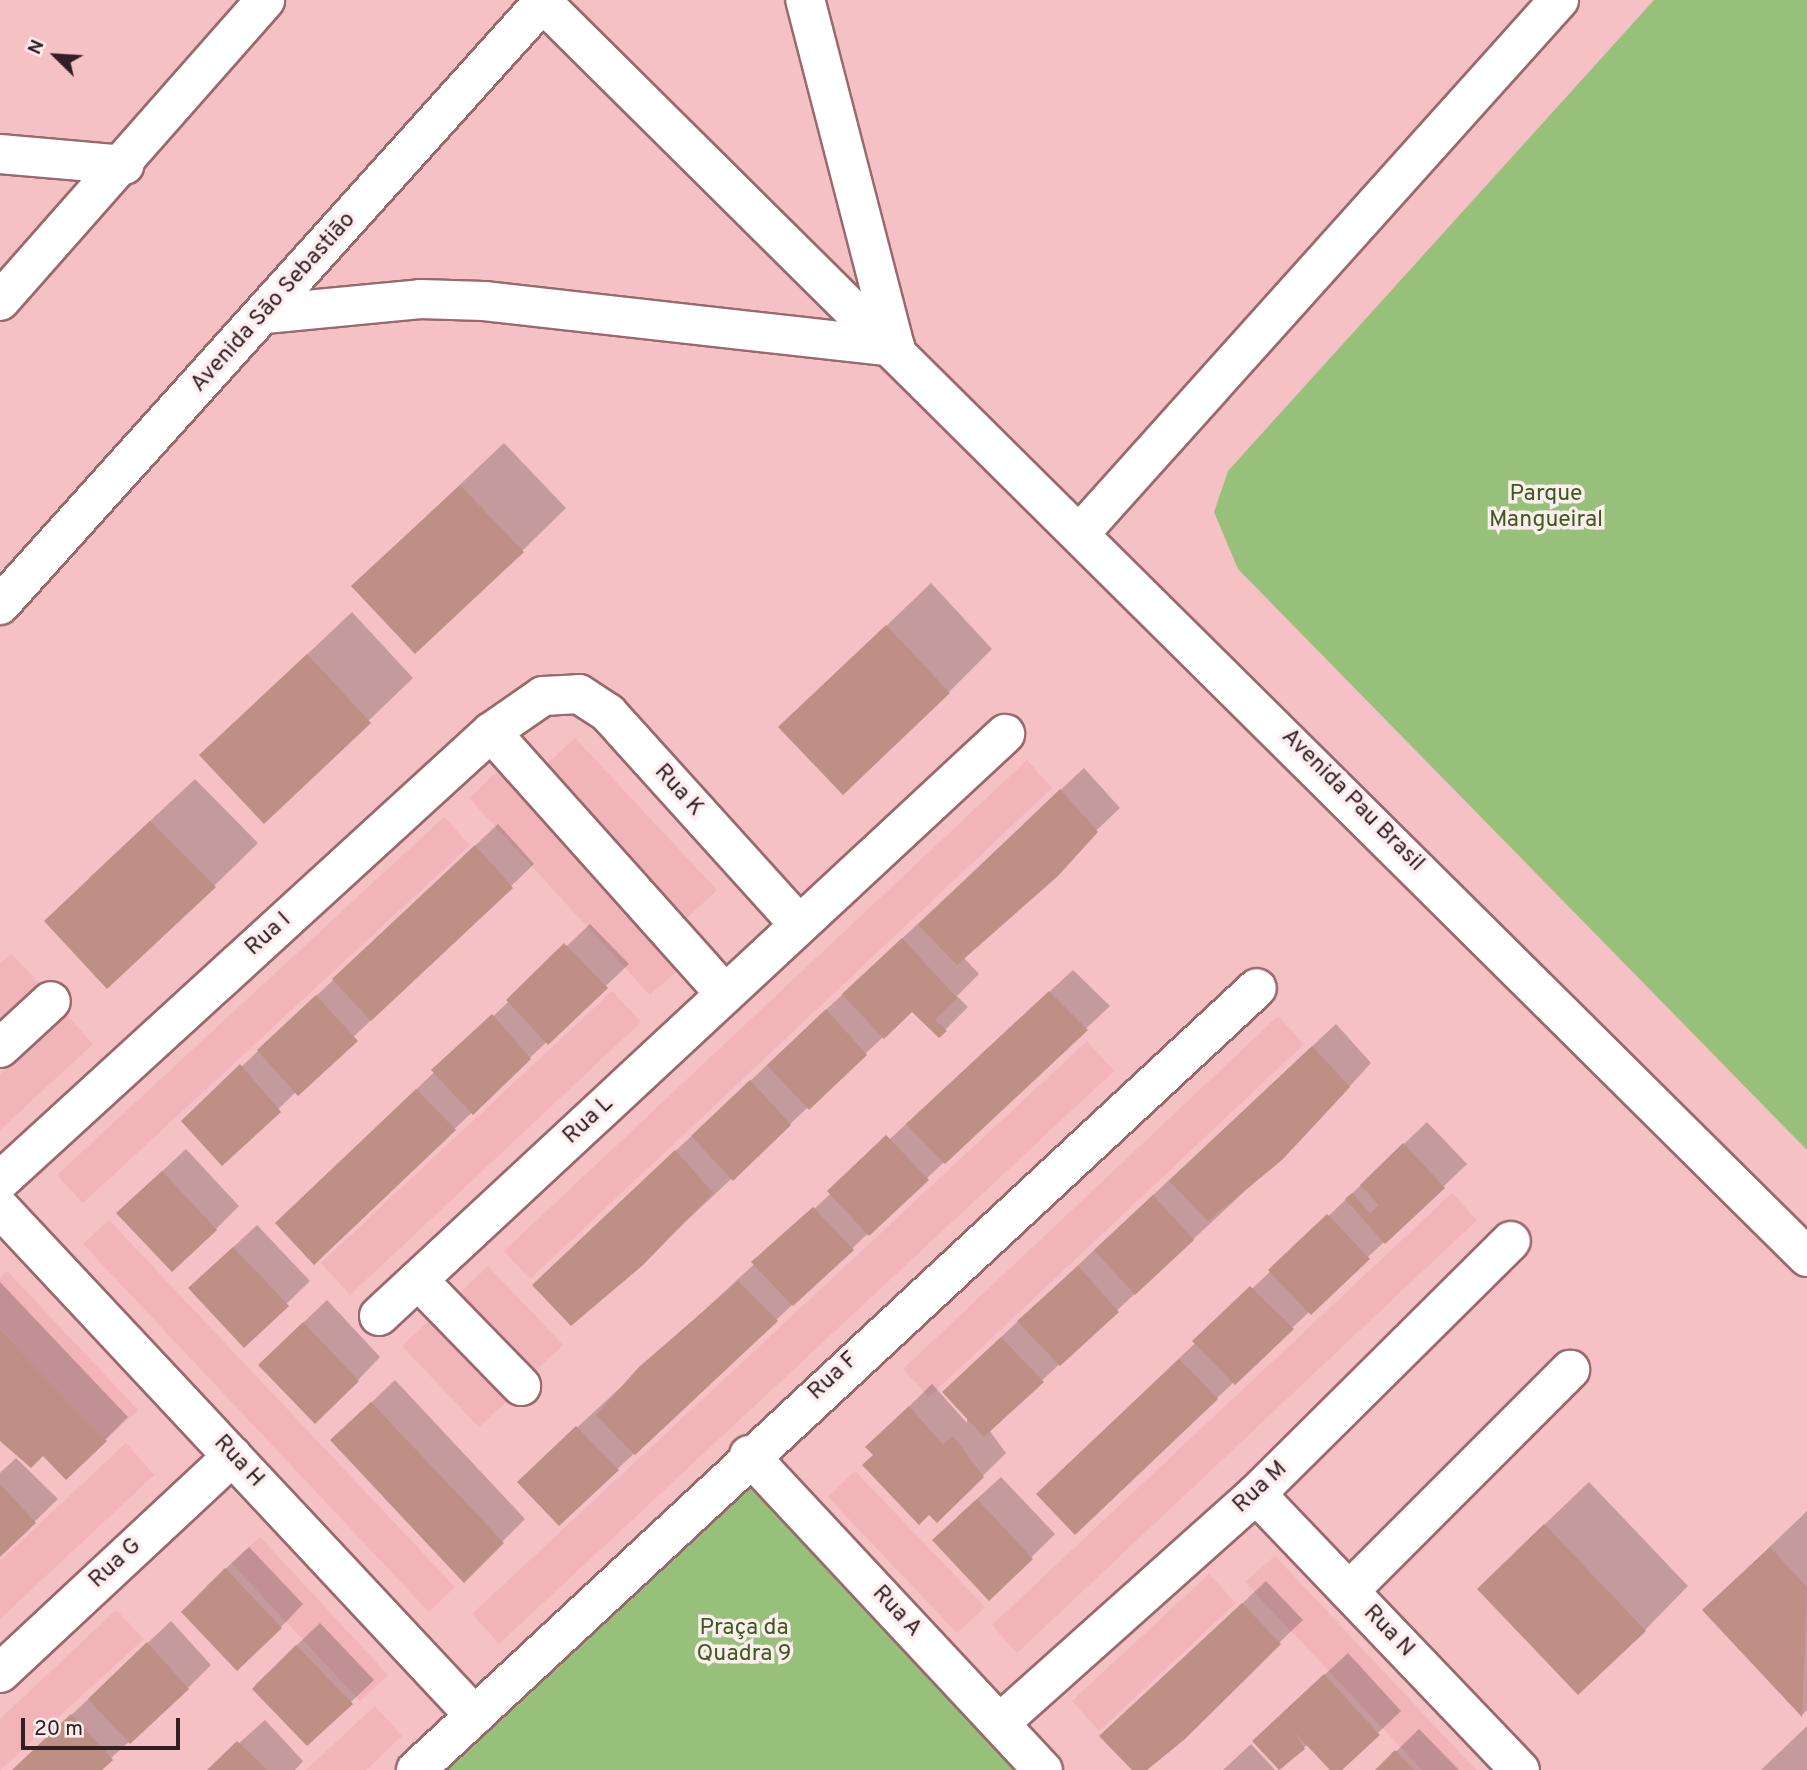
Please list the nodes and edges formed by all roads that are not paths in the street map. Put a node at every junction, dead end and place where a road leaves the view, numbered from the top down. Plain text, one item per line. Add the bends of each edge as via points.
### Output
1 (265, 0) edge
2 (804, 0) edge
3 (1559, 0) edge
4 (543, 1) edge
5 (0, 154) edge
6 (125, 165) junction
7 (0, 301) edge
8 (265, 314) junction
9 (895, 347) junction
10 (1082, 531) junction
11 (0, 605) edge
12 (543, 696) joint
13 (491, 732) junction
14 (1004, 734) dead end
15 (797, 922) junction
16 (1257, 988) dead end
17 (725, 994) junction
18 (51, 1001) dead end
19 (0, 1048) edge
20 (0, 1181) edge
21 (0, 1208) edge
22 (1511, 1241) dead end
23 (1807, 1257) edge
24 (418, 1280) junction
25 (379, 1316) dead end
26 (1570, 1370) dead end
27 (520, 1386) dead end
28 (233, 1455) junction
29 (749, 1455) junction
30 (1256, 1494) junction
31 (1349, 1591) junction
32 (0, 1673) edge
33 (475, 1716) junction
34 (1000, 1723) junction
35 (416, 1770) edge
36 (1043, 1770) edge
37 (1520, 1770) edge

1 - 6 street
2 - 9 street
3 - 10 street
4 - 8 street, Avenida São Sebastião
4 - 9 street, Avenida Pau Brasil
5 - 6 street
6 - 7 street
8 - 9 street via 420,299 484,301
8 - 11 street, Avenida São Sebastião
9 - 10 street, Avenida Pau Brasil
10 - 23 street, Avenida Pau Brasil
12 - 13 street, Rua I
12 - 15 street, Rua K via 579,694 608,713
13 - 17 street
13 - 20 street, Rua I
14 - 15 street, Rua L
15 - 17 street, Rua L
16 - 29 street, Rua F
17 - 24 street, Rua L
18 - 19 street
21 - 28 street, Rua H
22 - 30 street, Rua M
24 - 25 street, Rua L
24 - 27 street
26 - 31 street
28 - 32 street, Rua G
28 - 33 street, Rua H
29 - 33 street, Rua F
29 - 34 street, Rua A
30 - 31 street, Rua N
30 - 34 street, Rua M
31 - 37 street, Rua N
33 - 35 street, Rua F
34 - 36 street, Rua A

